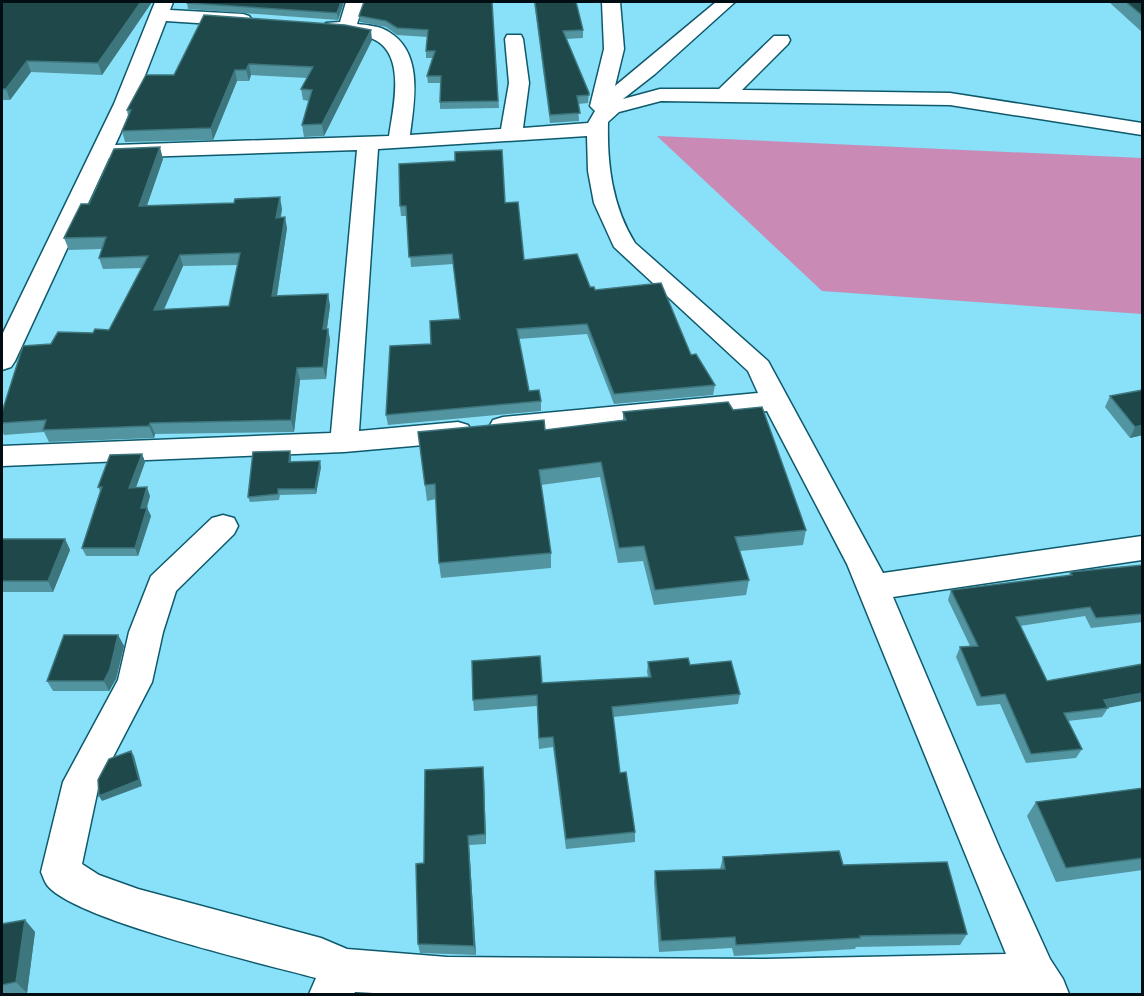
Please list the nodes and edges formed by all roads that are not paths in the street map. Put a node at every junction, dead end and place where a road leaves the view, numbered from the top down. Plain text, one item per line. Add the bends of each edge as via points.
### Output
1 (355, 2) edge
2 (610, 2) edge
3 (726, 2) edge
4 (162, 8) edge
5 (259, 21) edge
6 (312, 25) edge
7 (347, 28) junction
8 (514, 39) dead end
9 (781, 40) dead end
10 (724, 96) junction
11 (600, 116) junction
12 (1143, 129) edge
13 (512, 135) junction
14 (368, 142) junction
15 (399, 142) junction
16 (101, 152) junction
17 (2, 361) edge
18 (775, 401) junction
19 (344, 442) junction
20 (2, 456) edge
21 (223, 526) dead end
22 (1137, 557) edge
23 (872, 587) junction
24 (337, 982) edge
25 (1042, 984) edge

1 - 7 street
2 - 11 street via 614,49
3 - 11 street
4 - 5 street
4 - 16 street
6 - 7 street
7 - 15 street via 382,35 395,47 404,70
8 - 13 street via 519,83
9 - 10 street
10 - 11 street via 660,95 620,105
10 - 12 street via 950,99
11 - 13 street
11 - 18 street via 600,179 615,231 626,247 759,367
13 - 15 street
14 - 15 street
14 - 16 street
14 - 19 street
16 - 17 street
18 - 19 street
18 - 23 street
19 - 20 street
21 - 24 street via 162,585 135,682 81,782 61,872 87,890 138,909 321,959
22 - 23 street
23 - 25 street via 983,855
24 - 25 street via 447,978

